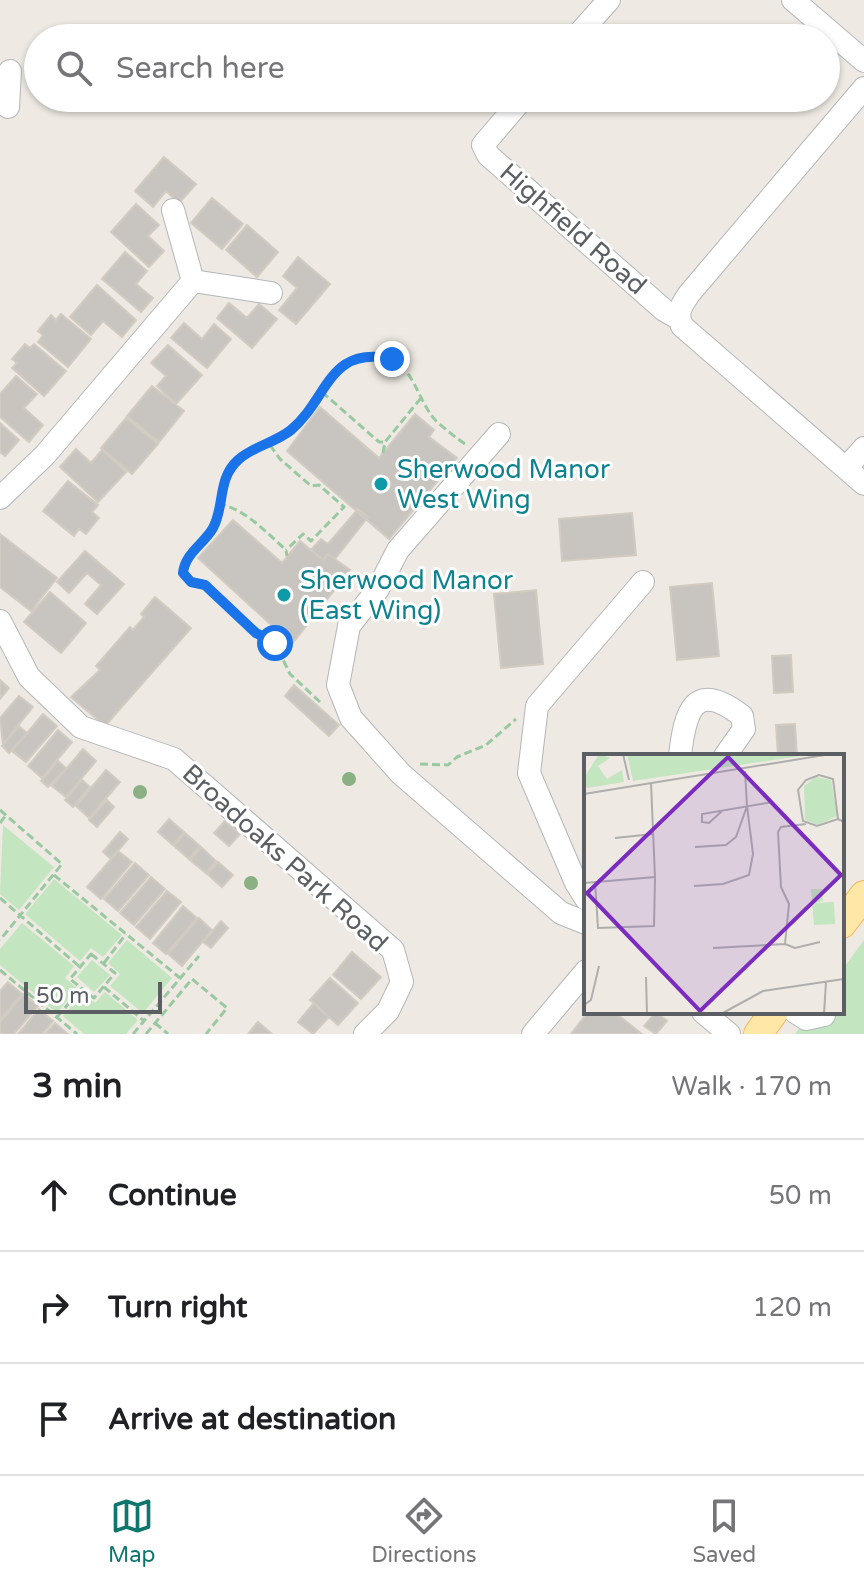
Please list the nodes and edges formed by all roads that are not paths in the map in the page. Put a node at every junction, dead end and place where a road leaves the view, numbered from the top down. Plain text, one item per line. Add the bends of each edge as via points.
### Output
1 (609, 0) edge
2 (793, 0) edge
3 (588, 24) edge
4 (821, 24) edge
5 (840, 40) edge
6 (864, 61) edge
7 (864, 88) edge
8 (511, 112) edge
9 (173, 210) dead end
10 (193, 281) junction
11 (271, 293) dead end
12 (678, 318) junction
13 (499, 434) dead end
14 (864, 448) edge
15 (846, 468) junction
16 (864, 484) edge
17 (0, 498) edge
18 (643, 582) dead end
19 (0, 621) edge
20 (680, 754) edge
21 (726, 754) edge
22 (864, 895) edge
23 (584, 896) edge
24 (844, 921) edge
25 (584, 922) edge
26 (584, 973) edge
27 (705, 1014) edge
28 (773, 1014) edge
29 (798, 1014) edge
30 (824, 1015) dead end
31 (365, 1034) edge
32 (533, 1034) edge
33 (729, 1034) edge
34 (758, 1034) edge

1 - 3 street
2 - 4 street
5 - 6 street
7 - 12 street via 689,294
8 - 12 street, Highfield Road via 483,145 488,155
9 - 10 street
10 - 11 street
10 - 17 street via 45,455
12 - 15 street, Highfield Road
13 - 25 street via 398,550 378,589 349,626 338,685 351,718 401,774 561,913
14 - 15 street
15 - 16 street, Highfield Road
18 - 23 street via 537,706 529,773
19 - 31 street, Broadoaks Park Road via 29,677 81,727 174,759 393,950 402,982 388,1011
20 - 21 street via 684,723 691,707 703,699 715,699 742,716 744,729
22 - 24 main road
26 - 32 street
27 - 33 street
28 - 34 main road
29 - 30 street via 806,1019

